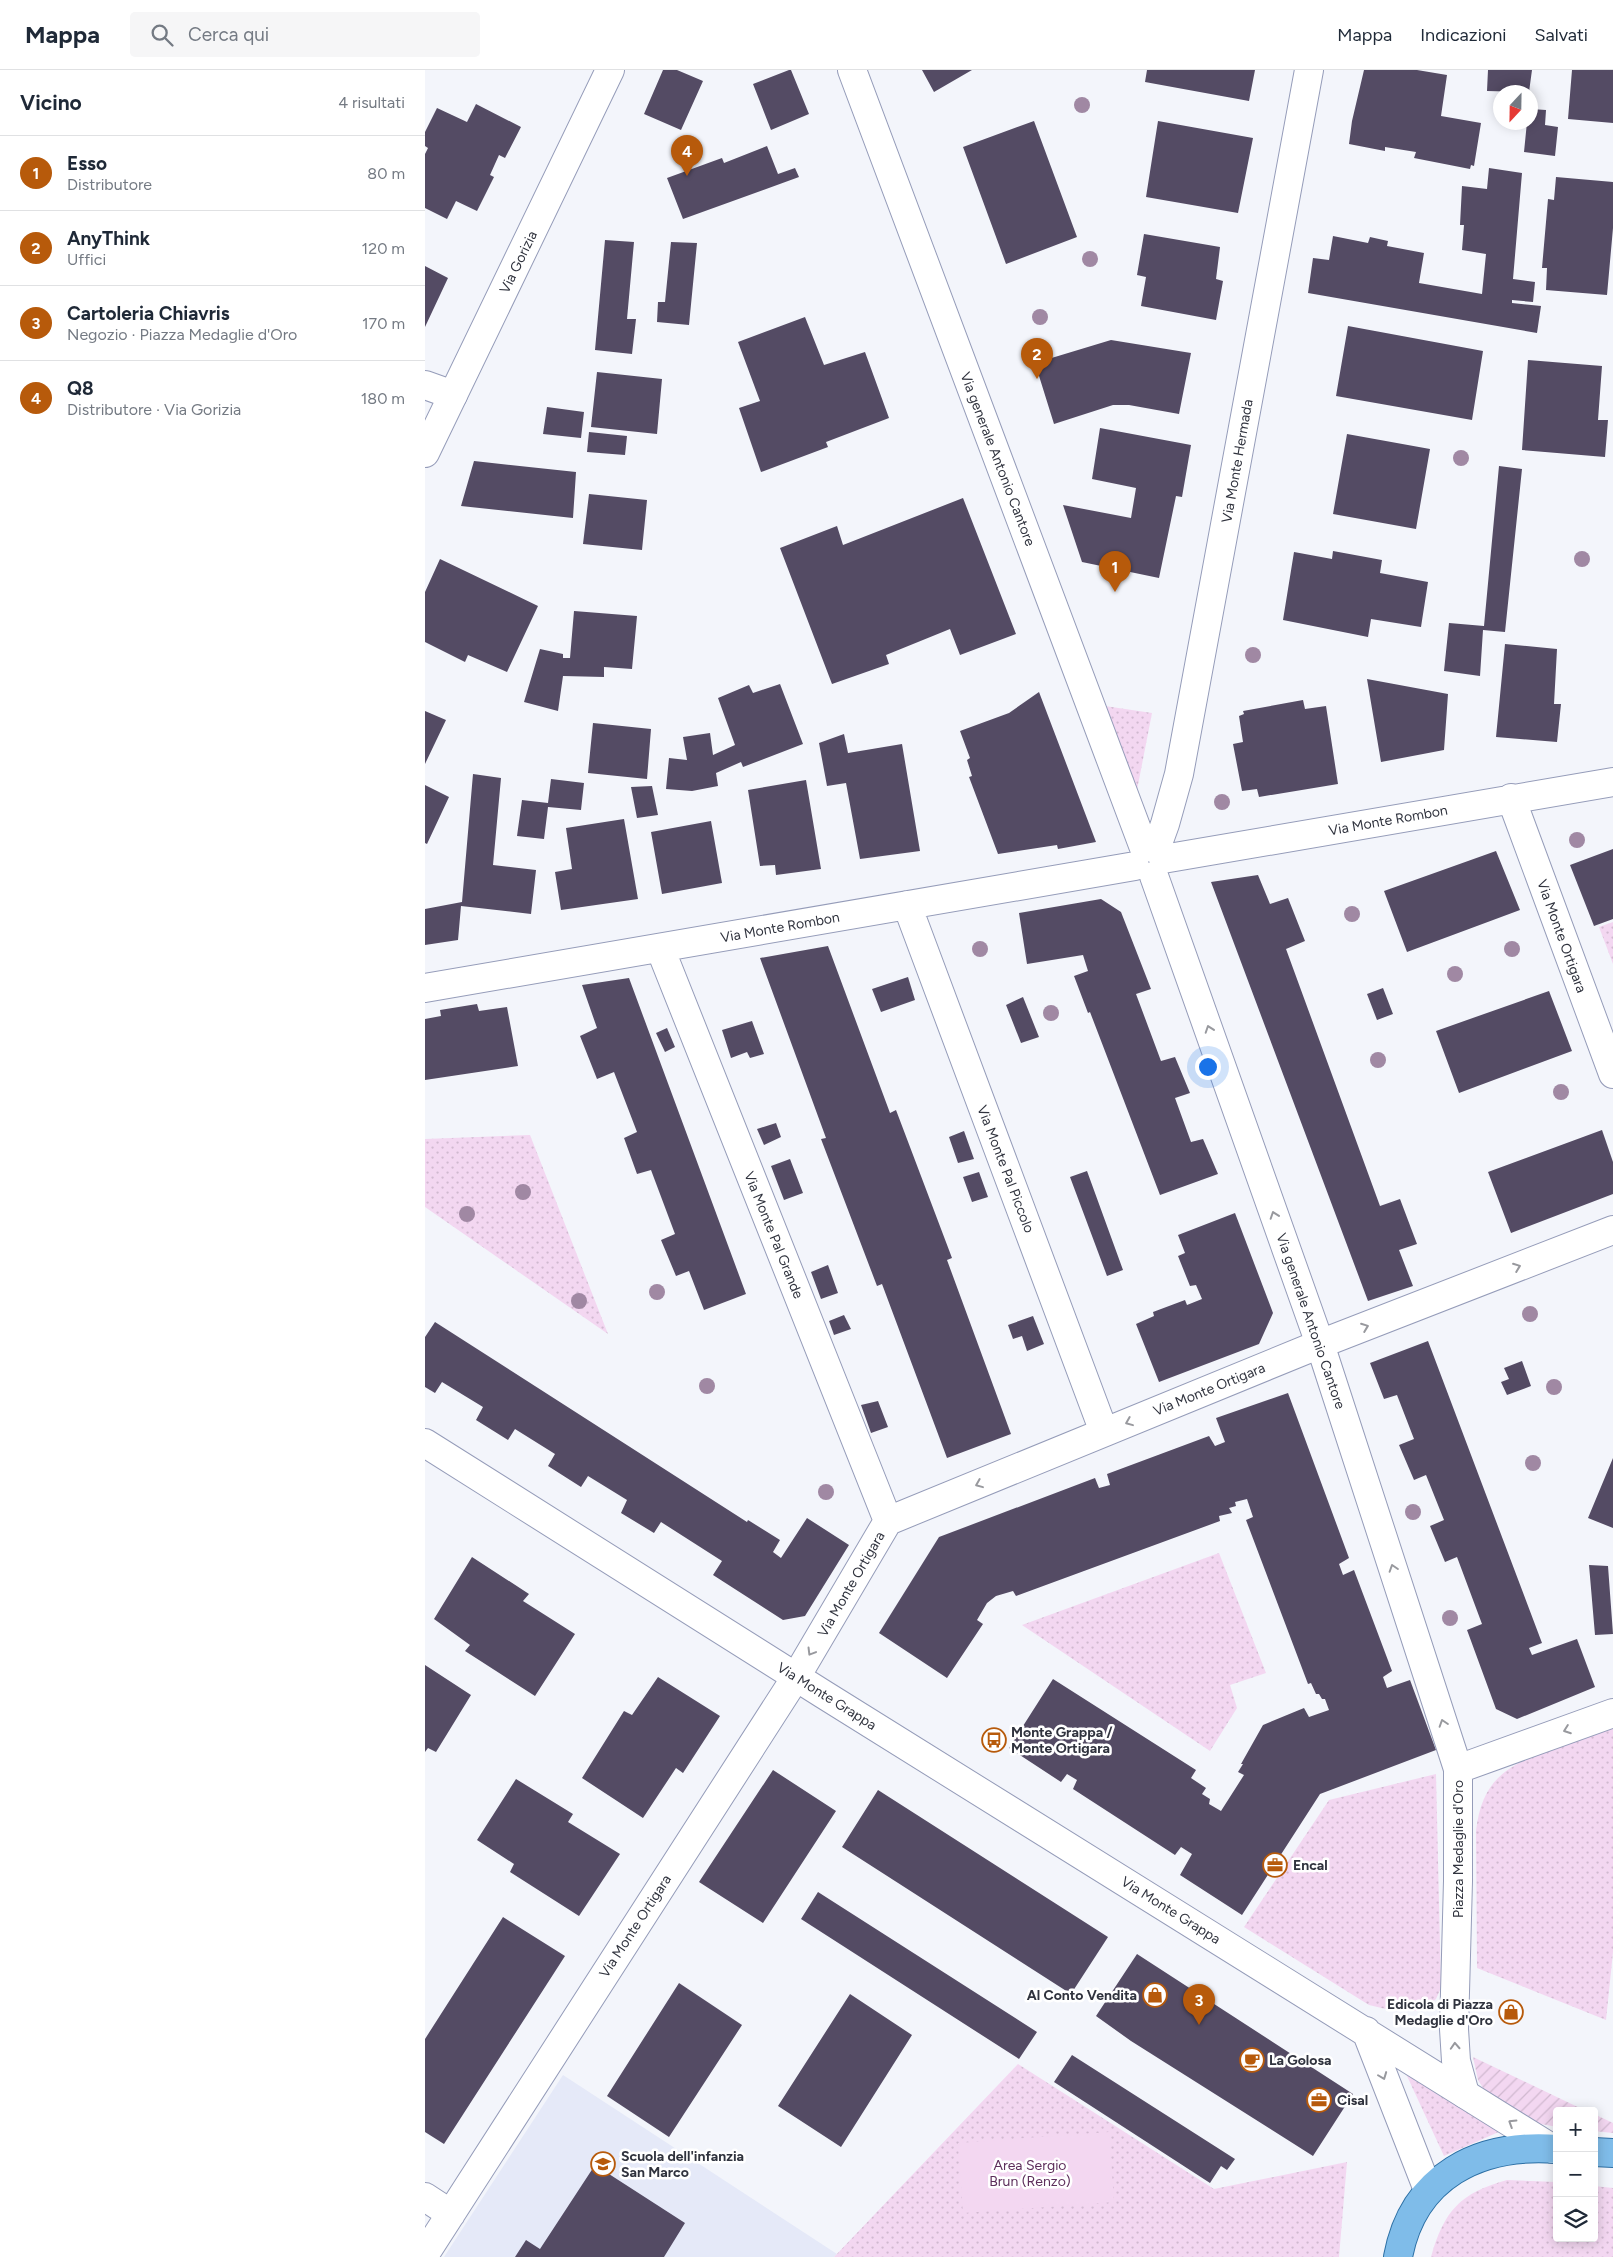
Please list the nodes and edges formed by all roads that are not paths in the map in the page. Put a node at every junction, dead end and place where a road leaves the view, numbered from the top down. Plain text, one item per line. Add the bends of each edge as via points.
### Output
1 (610, 70) edge
2 (852, 70) edge
3 (1309, 70) edge
4 (425, 385) edge
5 (453, 395) junction
6 (425, 453) edge
7 (1613, 782) edge
8 (1511, 798) junction
9 (1150, 860) junction
10 (907, 905) junction
11 (660, 948) junction
12 (425, 988) edge
13 (1613, 1074) edge
14 (1613, 1230) edge
15 (1320, 1344) junction
16 (1104, 1432) junction
17 (425, 1442) edge
18 (887, 1521) junction
19 (796, 1677) junction
20 (1613, 1713) edge
21 (1458, 1769) junction
22 (1365, 2030) junction
23 (1465, 2094) junction
24 (1553, 2148) edge
25 (1553, 2149) edge
26 (1598, 2152) edge
27 (1613, 2154) edge
28 (1428, 2190) junction
29 (425, 2197) edge
30 (451, 2214) junction
31 (425, 2254) edge
32 (1398, 2257) edge

1 - 5 street, Via Gorizia
2 - 9 street, Via generale Antonio Cantore
3 - 9 street, Via Monte Hermada via 1179,774 1165,824
4 - 5 street
5 - 6 street, Via Gorizia
7 - 8 street, Via Monte Rombon
8 - 9 street, Via Monte Rombon
8 - 13 street, Via Monte Ortigara
9 - 10 street, Via Monte Rombon
15 -> 9 street, Via generale Antonio Cantore
10 - 11 street, Via Monte Rombon
10 - 16 street, Via Monte Pal Piccolo
11 - 12 street, Via Monte Rombon
11 - 18 street, Via Monte Pal Grande
15 -> 14 street, Via Monte Ortigara
15 -> 16 street, Via Monte Ortigara
21 -> 15 street, Via generale Antonio Cantore
16 -> 18 street, Via Monte Ortigara
17 - 19 street, Via Monte Grappa
18 -> 19 street, Via Monte Ortigara
19 - 22 street, Via Monte Grappa
19 - 30 street, Via Monte Ortigara
20 -> 21 street, Piazza Medaglie d'Oro
23 -> 21 street, Piazza Medaglie d'Oro via 1454,2029
22 - 23 street
22 -> 28 street
24 -> 23 street
25 - 28 main road via 1510,2151 1473,2160
26 - 27 main road
28 - 32 main road via 1411,2216
29 - 30 street
30 - 31 street, Via Monte Ortigara

